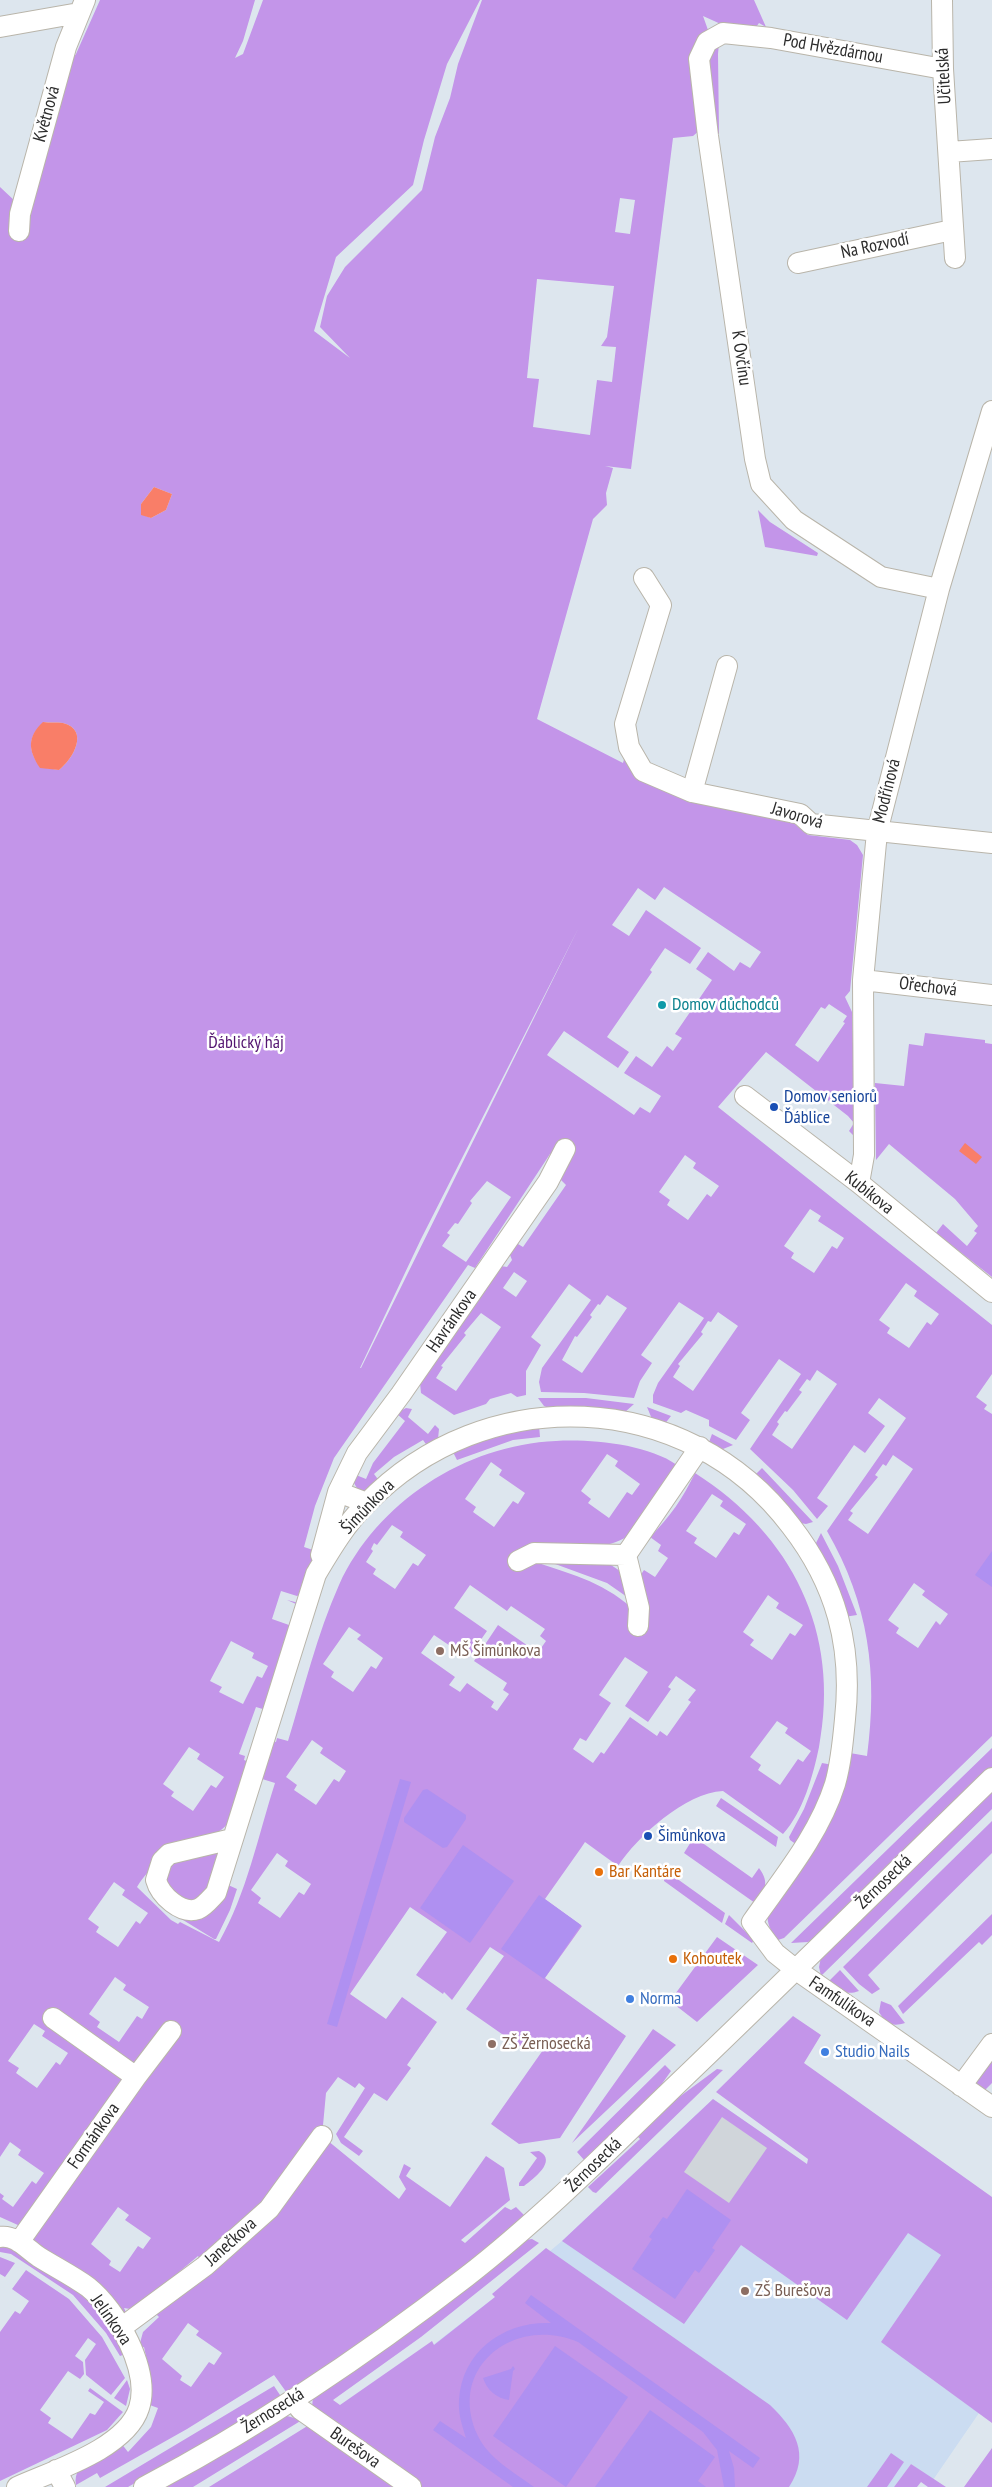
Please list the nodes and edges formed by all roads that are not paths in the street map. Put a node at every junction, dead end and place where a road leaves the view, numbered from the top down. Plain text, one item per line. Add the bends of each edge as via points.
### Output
1 (942, 0) edge
2 (82, 6) edge
3 (0, 27) edge
4 (723, 33) joint
5 (943, 69) junction
6 (992, 149) edge
7 (949, 152) junction
8 (952, 230) junction
9 (19, 231) dead end
10 (954, 258) dead end
11 (798, 263) dead end
12 (992, 411) edge
13 (644, 578) dead end
14 (939, 589) junction
15 (727, 666) dead end
16 (692, 792) junction
17 (877, 832) junction
18 (992, 843) edge
19 (863, 980) junction
20 (992, 995) edge
21 (745, 1096) dead end
22 (566, 1149) dead end
23 (858, 1183) junction
24 (992, 1292) edge
25 (700, 1447) junction
26 (338, 1492) junction
27 (367, 1503) junction
28 (626, 1555) junction
29 (518, 1561) dead end
30 (316, 1574) junction
31 (638, 1626) dead end
32 (992, 1778) edge
33 (232, 1839) dead end
34 (796, 1969) junction
35 (53, 2018) dead end
36 (171, 2031) dead end
37 (992, 2044) edge
38 (136, 2077) junction
39 (961, 2086) junction
40 (992, 2107) edge
41 (322, 2136) dead end
42 (0, 2237) edge
43 (19, 2242) junction
44 (121, 2328) junction
45 (300, 2409) dead end
46 (61, 2479) edge
47 (17, 2487) edge
48 (144, 2487) edge
49 (411, 2487) edge

1 - 5 street, Učitelská
2 - 3 street
2 - 9 street, Květnová via 66,47 20,214
4 - 5 street, Pod Hvězdárnou via 771,38
4 - 14 street, K Ovčínu via 707,42 700,59 708,136 755,459 762,484 794,520 881,577
5 - 7 street, Učitelská
6 - 7 street
7 - 8 street, Učitelská
8 - 10 street, Učitelská
8 - 11 street, Na Rozvodí
12 - 14 street, Modřínová
13 - 16 street, Javorová via 661,604 625,724 629,747 643,771
14 - 17 street, Modřínová
15 - 16 street
16 - 17 street, Javorová via 800,814 811,824
17 - 18 street, Javorová
17 - 19 street, Modřínová
19 - 20 street, Ořechová
19 - 23 street, Modřínová via 864,1155
21 - 23 street, Kubíkova
22 - 26 street, Havránkova via 548,1182 358,1453
23 - 24 street, Kubíkova
25 - 27 street, Šimůnkova via 638,1423 586,1417 536,1418 487,1428 427,1455
25 - 28 street
25 - 34 street, Šimůnkova via 726,1463 776,1505 826,1580 843,1638 848,1696 835,1785 802,1850 752,1922 775,1953
26 - 27 street
26 - 30 street, Havránkova
27 - 30 street, Šimůnkova via 342,1531
28 - 29 street via 534,1553
28 - 31 street via 639,1608
30 - 33 street, Šimůnkova
32 - 34 street, Žernosecká
34 - 39 street, Famfulíkova
34 - 48 street, Žernosecká via 567,2190 467,2276 292,2400
35 - 38 street
36 - 38 street, Formánkova
37 - 39 street
38 - 43 street, Formánkova
39 - 40 street, Famfulíkova
41 - 44 street, Janečkova via 269,2209 205,2266
42 - 43 street, Jelínkova
43 - 44 street, Jelínkova via 89,2288
44 - 46 street, Jelínkova via 135,2355 141,2379 139,2408 118,2437
45 - 49 street, Burešova
46 - 47 street, Jelínkova

